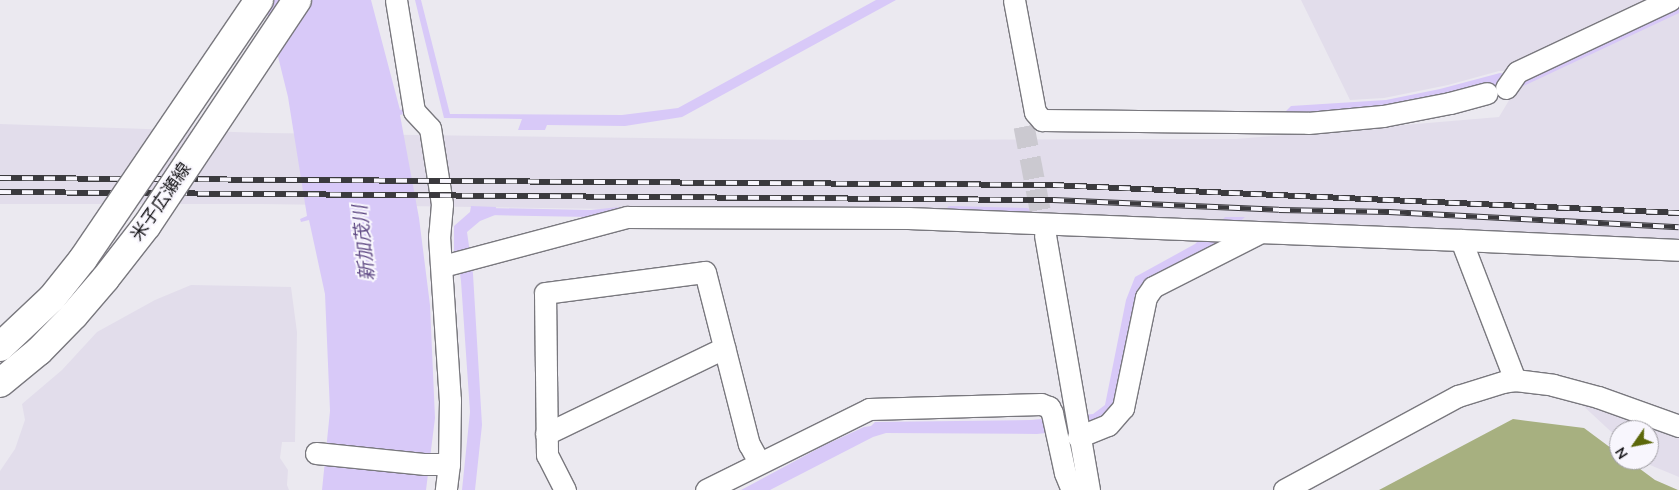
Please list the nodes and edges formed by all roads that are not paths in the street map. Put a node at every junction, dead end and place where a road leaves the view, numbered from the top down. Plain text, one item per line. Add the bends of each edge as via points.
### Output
1 (259, 0) edge
2 (297, 0) edge
3 (396, 0) edge
4 (1002, 0) edge
5 (1014, 0) edge
6 (1670, 0) edge
7 (1024, 126) tunnel mouth
8 (1257, 234) junction
9 (1045, 235) tunnel mouth
10 (1461, 240) junction
11 (1679, 250) edge
12 (457, 262) junction
13 (0, 347) edge
14 (724, 348) junction
15 (1514, 380) junction
16 (0, 383) edge
17 (1679, 426) edge
18 (546, 434) junction
19 (1078, 435) junction
20 (316, 453) dead end
21 (759, 462) junction
22 (449, 464) junction
23 (446, 490) edge
24 (565, 490) edge
25 (706, 490) edge
26 (1072, 490) edge
27 (1089, 490) edge
28 (1284, 490) edge

1 - 13 main road, 米子広瀬線, bridge via 83,259 52,298
2 - 16 main road, 米子広瀬線, bridge via 147,225 105,279 39,351
3 - 12 street via 414,111 430,128 442,204 439,236
4 - 7 street
5 - 6 street via 1035,112 1042,120 1308,123 1383,116 1450,103 1503,84
8 - 10 street
8 - 12 street via 908,218 627,217
8 - 19 street via 1153,287 1146,297 1123,408 1108,425
9 - 19 street
10 - 11 street
10 - 15 street
12 - 22 street
14 - 18 street
14 - 18 street via 705,272 545,293
14 - 21 street via 749,444
15 - 17 street via 1553,385 1598,397
15 - 28 street via 1458,396
18 - 24 street via 547,455
19 - 27 street
20 - 22 street
21 - 25 street
21 - 26 street via 869,409 1041,404 1049,407 1052,413 1065,474
22 - 23 street

